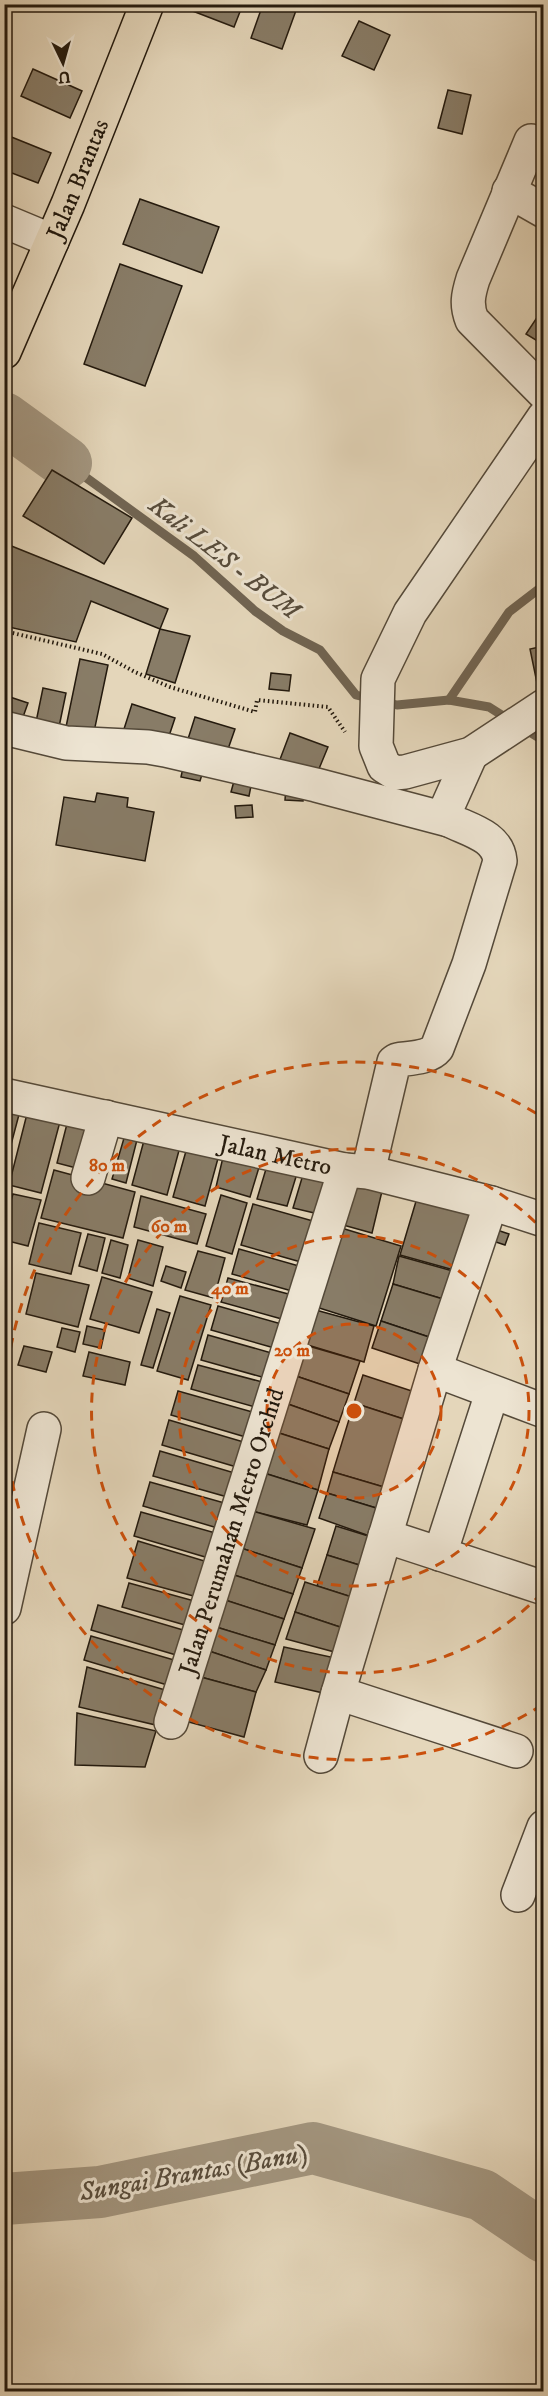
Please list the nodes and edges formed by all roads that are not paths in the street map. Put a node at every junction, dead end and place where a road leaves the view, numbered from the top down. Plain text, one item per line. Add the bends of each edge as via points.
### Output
1 (125, 4) edge
2 (147, 4) edge
3 (123, 63) junction
4 (531, 141) dead end
5 (509, 192) junction
6 (543, 211) edge
7 (4, 221) edge
8 (52, 241) junction
9 (4, 352) edge
10 (543, 393) edge
11 (543, 417) edge
12 (529, 716) edge
13 (4, 728) edge
14 (471, 754) junction
15 (449, 820) junction
16 (4, 1095) edge
17 (106, 1117) junction
18 (357, 1171) junction
19 (88, 1178) dead end
20 (491, 1203) junction
21 (543, 1220) edge
22 (435, 1370) junction
23 (492, 1393) junction
24 (543, 1411) edge
25 (44, 1429) dead end
26 (385, 1536) junction
27 (440, 1554) junction
28 (543, 1588) edge
29 (4, 1608) edge
30 (338, 1693) junction
31 (171, 1722) dead end
32 (516, 1751) dead end
33 (321, 1756) dead end
34 (543, 1827) edge
35 (518, 1895) dead end

1 - 3 main road
2 - 3 main road, Jalan Brantas
3 - 8 main road, Jalan Brantas
4 - 5 street
5 - 6 street
5 - 10 street via 472,279 467,309 472,320
7 - 8 street
8 - 9 main road, Jalan Brantas
11 - 14 street via 410,613 378,679 376,746 384,766 395,773
12 - 14 street
13 - 15 street via 66,743 156,748
14 - 15 street via 446,810
15 - 18 street, Jalan Perumahan Metro Orchid via 492,841 500,861 469,964 437,1048 433,1053 394,1062
16 - 17 street, Jalan Metro
17 - 18 street, Jalan Metro
17 - 19 street
18 - 20 street, Jalan Metro
18 - 31 street, Jalan Perumahan Metro Orchid
20 - 21 street, Jalan Metro
20 - 22 street
22 - 23 street
22 - 26 street
23 - 24 street
23 - 27 street
25 - 29 street
26 - 27 street
26 - 30 street
27 - 28 street
30 - 32 street
30 - 33 street
34 - 35 street

